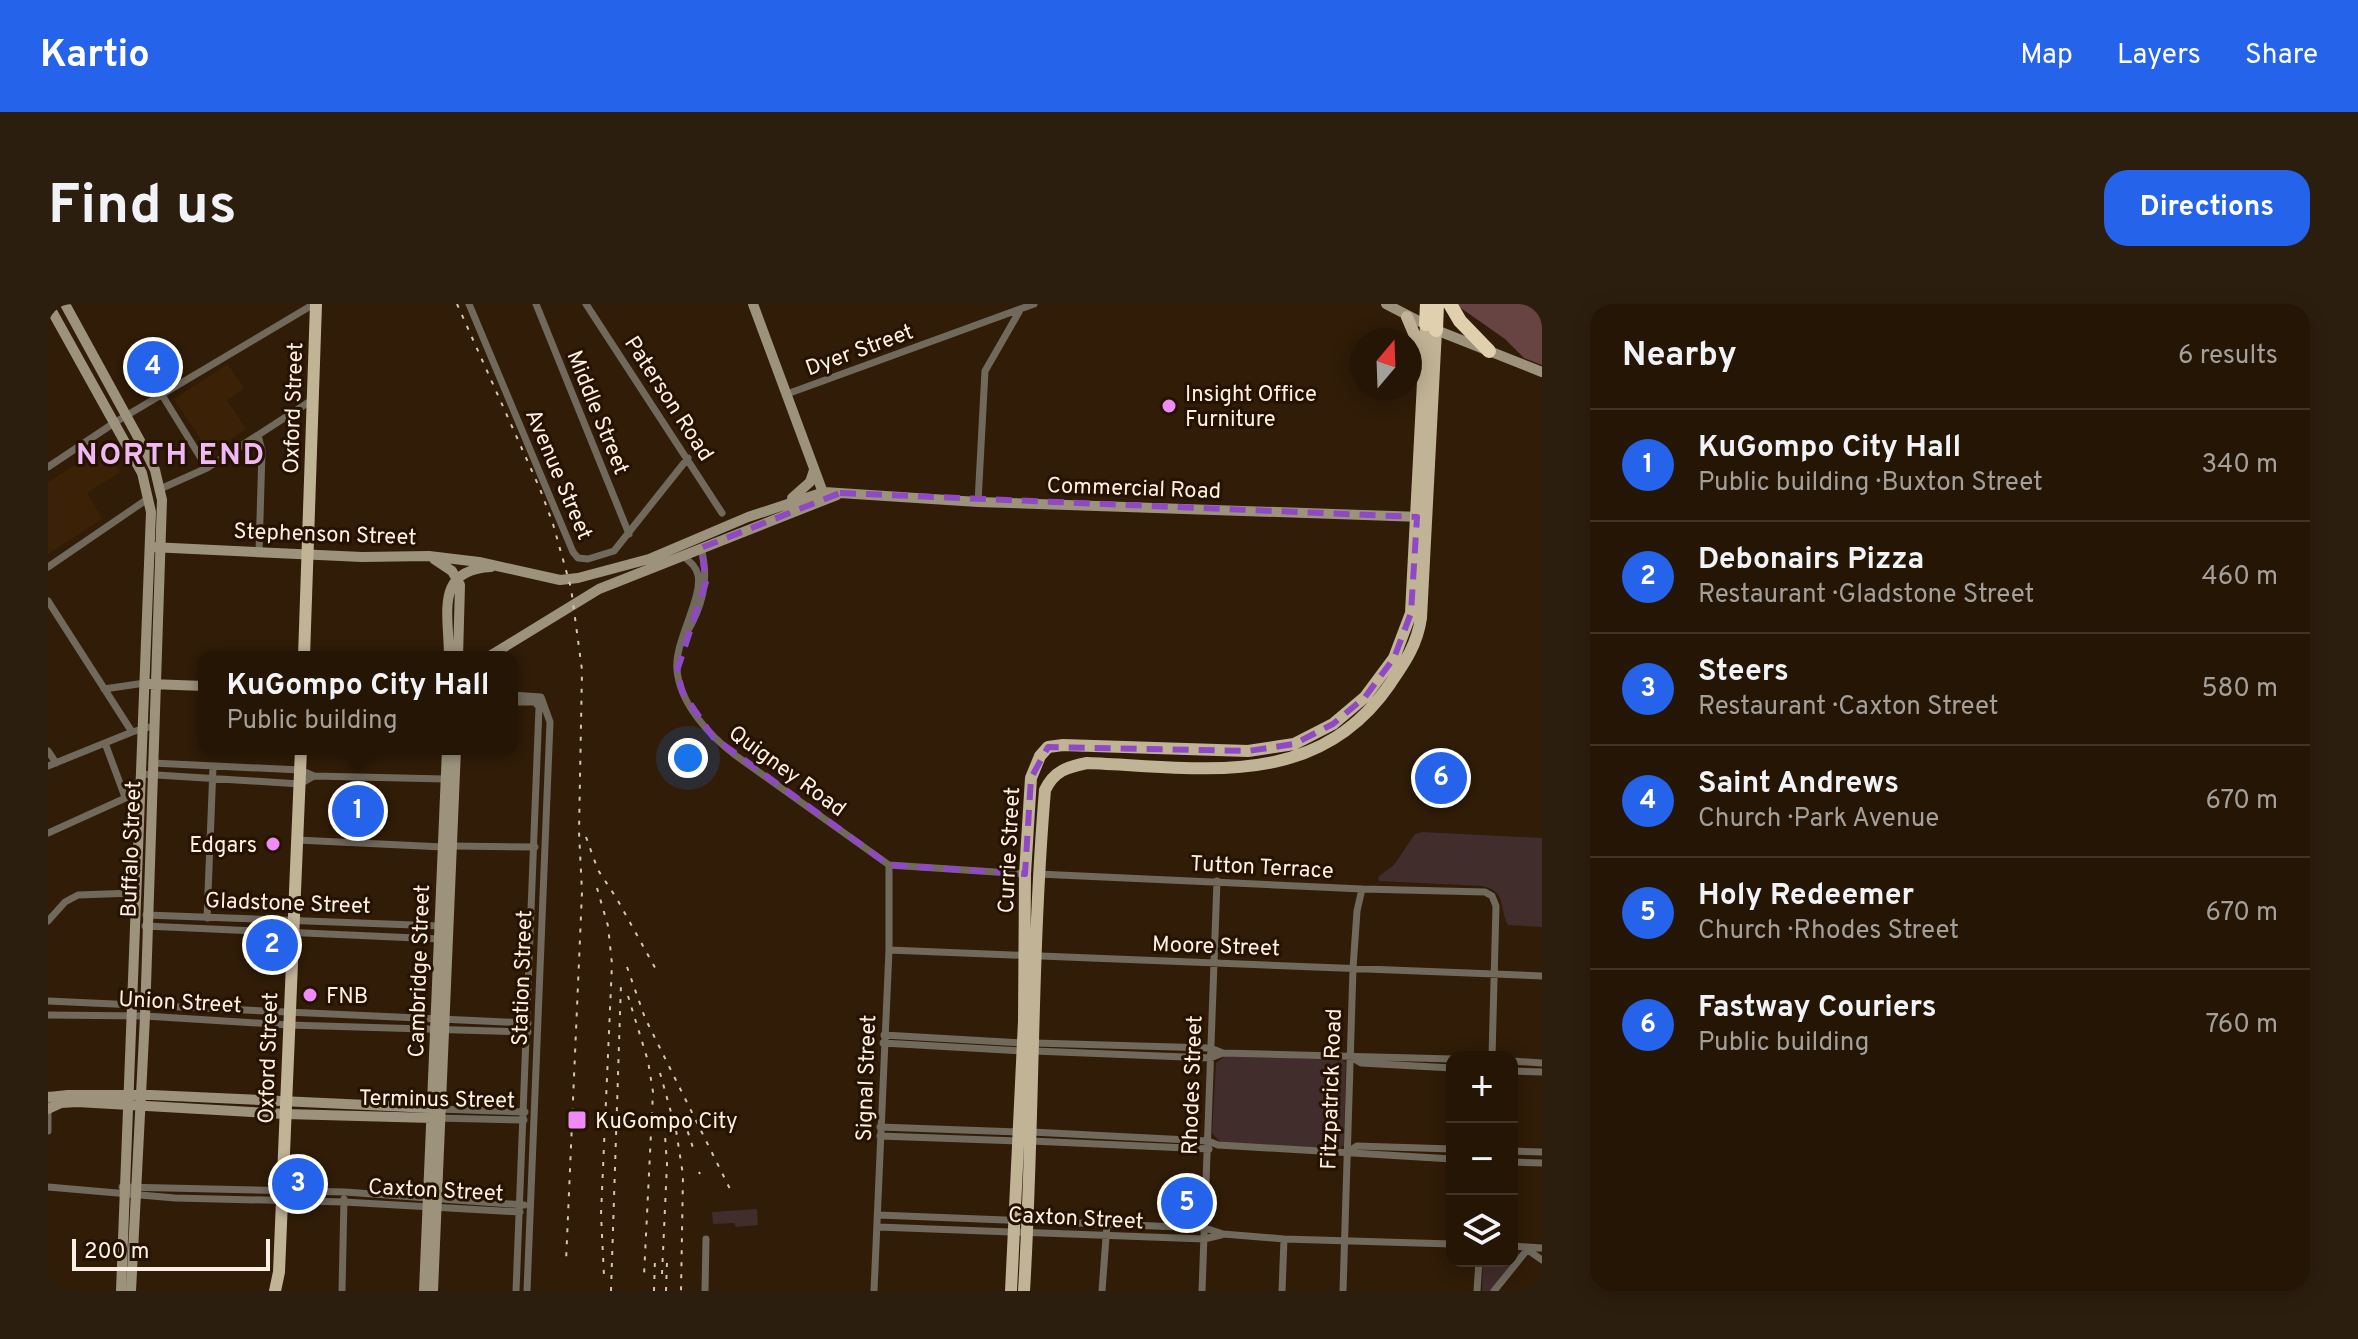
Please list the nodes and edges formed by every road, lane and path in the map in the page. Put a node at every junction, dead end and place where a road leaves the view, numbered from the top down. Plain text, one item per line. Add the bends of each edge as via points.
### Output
1 (48, 304) edge
2 (65, 304) edge
3 (315, 304) edge
4 (469, 304) edge
5 (536, 304) edge
6 (586, 304) edge
7 (753, 304) edge
8 (1034, 304) edge
9 (1386, 304) edge
10 (1427, 304) edge
11 (1437, 304) edge
12 (1450, 304) edge
13 (1020, 310) junction
14 (1407, 317) junction
15 (1431, 327) junction
16 (1489, 351) junction
17 (1424, 357) junction
18 (1542, 372) edge
19 (787, 394) junction
20 (162, 395) junction
21 (312, 400) junction
22 (126, 416) junction
23 (114, 423) junction
24 (258, 435) junction
25 (688, 458) junction
26 (48, 467) edge
27 (207, 468) junction
28 (814, 470) junction
29 (160, 489) junction
30 (825, 496) junction
31 (149, 498) junction
32 (978, 502) junction
33 (780, 505) junction
34 (722, 513) dead end
35 (1423, 517) junction
36 (629, 534) junction
37 (156, 547) junction
38 (701, 548) junction
39 (259, 552) junction
40 (308, 554) junction
41 (429, 556) junction
42 (683, 556) junction
43 (48, 567) edge
44 (497, 567) junction
45 (457, 577) junction
46 (48, 601) edge
47 (682, 641) junction
48 (304, 651) edge
49 (449, 651) edge
50 (458, 651) edge
51 (498, 651) edge
52 (150, 684) junction
53 (198, 686) edge
54 (104, 689) junction
55 (518, 695) edge
56 (518, 702) edge
57 (143, 729) junction
58 (105, 743) junction
59 (48, 751) edge
60 (301, 755) edge
61 (447, 755) edge
62 (456, 755) edge
63 (147, 762) junction
64 (52, 765) edge
65 (213, 767) junction
66 (300, 770) junction
67 (147, 775) junction
68 (314, 776) junction
69 (213, 779) junction
70 (445, 779) junction
71 (300, 784) junction
72 (146, 790) junction
73 (125, 797) junction
74 (50, 830) edge
75 (297, 840) junction
76 (448, 846) junction
77 (533, 847) junction
78 (543, 848) junction
79 (889, 865) junction
80 (1031, 874) junction
81 (1217, 881) junction
82 (1362, 889) junction
83 (135, 893) junction
84 (207, 917) junction
85 (135, 920) junction
86 (148, 920) junction
87 (48, 921) edge
88 (293, 926) junction
89 (440, 926) junction
90 (207, 928) junction
91 (439, 939) junction
92 (889, 950) junction
93 (1031, 954) junction
94 (1213, 963) junction
95 (1353, 968) junction
96 (1494, 974) junction
97 (1542, 976) edge
98 (48, 1001) edge
99 (133, 1011) junction
100 (146, 1011) junction
101 (48, 1015) edge
102 (288, 1018) junction
103 (527, 1022) junction
104 (440, 1024) junction
105 (538, 1028) junction
106 (526, 1033) junction
107 (884, 1039) junction
108 (1028, 1047) junction
109 (1210, 1048) junction
110 (1492, 1051) edge
111 (1223, 1053) junction
112 (1351, 1057) junction
113 (1210, 1058) junction
114 (1446, 1059) edge
115 (1518, 1061) edge
116 (1542, 1063) edge
117 (525, 1068) junction
118 (536, 1068) junction
119 (1446, 1068) edge
120 (1518, 1071) edge
121 (1542, 1072) edge
122 (134, 1100) junction
123 (49, 1101) edge
124 (286, 1108) junction
125 (524, 1111) junction
126 (436, 1113) junction
127 (534, 1117) junction
128 (523, 1121) junction
129 (880, 1127) junction
130 (48, 1131) edge
131 (880, 1136) junction
132 (1025, 1136) junction
133 (1208, 1145) junction
134 (1446, 1149) edge
135 (1518, 1151) edge
136 (1348, 1152) junction
137 (1542, 1152) edge
138 (1446, 1159) edge
139 (1518, 1162) edge
140 (1542, 1163) edge
141 (48, 1187) edge
142 (127, 1190) junction
143 (345, 1192) junction
144 (282, 1196) junction
145 (344, 1202) junction
146 (432, 1203) junction
147 (520, 1203) junction
148 (530, 1208) junction
149 (519, 1212) junction
150 (878, 1215) junction
151 (1107, 1224) junction
152 (1021, 1226) junction
153 (878, 1227) junction
154 (1205, 1228) junction
155 (1223, 1234) junction
156 (1106, 1237) junction
157 (706, 1239) dead end
158 (1204, 1239) junction
159 (1284, 1239) junction
160 (1345, 1240) junction
161 (1446, 1244) edge
162 (1518, 1247) edge
163 (1525, 1248) junction
164 (1542, 1248) edge
165 (1542, 1260) edge
166 (1479, 1267) edge
167 (121, 1291) edge
168 (131, 1291) edge
169 (278, 1291) edge
170 (342, 1291) edge
171 (424, 1291) edge
172 (433, 1291) edge
173 (516, 1291) edge
174 (527, 1291) edge
175 (705, 1291) edge
176 (874, 1291) edge
177 (1011, 1291) edge
178 (1024, 1291) edge
179 (1102, 1291) edge
180 (1202, 1291) edge
181 (1282, 1291) edge
182 (1343, 1291) edge
183 (1477, 1291) edge
184 (1494, 1291) edge

1 - 23 street, Buffalo Street
2 - 22 street, Buffalo Street
3 - 20 street
3 - 21 main road, Oxford Street
4 - 36 street, Avenue Street via 576,556 605,555
5 - 36 street, Middle Street
6 - 25 street, Paterson Road
7 - 19 street
8 - 13 street, Dyer Street
9 - 14 street
10 - 15 highway
11 - 15 highway
12 - 16 highway
13 - 19 street, Dyer Street
13 - 32 street via 985,371
14 - 15 street
14 - 17 main road
15 - 16 street
15 - 17 main road
15 - 35 main road
16 - 18 street
17 - 35 main road
19 - 28 street
20 - 22 street
20 - 27 street
21 - 24 street
21 - 40 main road, Oxford Street
22 - 23 street
22 - 29 street, Buffalo Street
23 - 26 street
23 - 31 street, Buffalo Street via 142,473
24 - 27 street
24 - 39 street
25 - 34 street, Paterson Road
25 - 36 street, Avenue Street
27 - 29 street
28 - 30 street
28 - 33 street via 806,486
29 - 37 street, Buffalo Street
30 - 32 street, Commercial Road
30 - 33 street, Commercial Road
30 - 38 street, Commercial Road
31 - 37 street, Buffalo Street
31 - 43 street
32 - 35 street, Commercial Road
33 - 44 street, Commercial Road via 649,559 578,578 560,580
35 - 80 main road, Currie Street via 1417,640 1381,698 1358,723 1319,749 1273,763 1224,768 1087,763 1066,767 1050,778 1045,790
35 - 80 main road, Currie Street via 1411,613 1394,658 1365,697 1333,724 1294,744 1248,751 1048,747 1031,778
37 - 39 street, Stephenson Street
37 - 52 street, Buffalo Street
38 - 42 street, Commercial Road
38 - 47 street, Quigney Road via 706,582 697,616
39 - 40 street, Stephenson Street
40 - 41 street, Stephenson Street
40 - 48 main road, Oxford Street
41 - 44 street, Stephenson Street
41 - 45 street
42 - 47 street, Quigney Road via 698,575
42 - 51 street, Commercial Road via 599,589
44 - 45 street
45 - 49 street via 449,595
45 - 50 street
46 - 54 street
47 - 79 street, Quigney Road via 677,671 683,693 713,737
52 - 53 street
52 - 54 street
52 - 57 street, Buffalo Street
54 - 57 street
55 - 78 street, Station Street via 541,697 550,719
56 - 77 street, Station Street via 539,707
57 - 58 street
57 - 63 street, Buffalo Street
58 - 64 street
58 - 73 street
59 - 64 street
60 - 66 main road, Oxford Street
61 - 70 street, Cambridge Street
62 - 76 street, Cambridge Street
63 - 65 street
63 - 67 street, Buffalo Street
65 - 66 street
65 - 69 street
66 - 68 street
66 - 71 main road, Oxford Street
67 - 69 street
67 - 72 street, Buffalo Street
68 - 70 street
68 - 71 street
69 - 71 street
69 - 84 street
70 - 76 street, Cambridge Street
71 - 75 main road, Oxford Street
72 - 73 street
72 - 83 street, Buffalo Street
72 - 86 street, Buffalo Street
73 - 74 street
75 - 76 street
75 - 88 main road, Oxford Street
76 - 77 street
76 - 89 street, Cambridge Street
76 - 104 street, Cambridge Street
77 - 78 street
77 - 103 street, Station Street
78 - 105 street, Station Street
79 - 80 street, Tutton Terrace
79 - 92 street, Signal Street
80 - 81 street, Tutton Terrace
80 - 93 main road, Currie Street
81 - 82 street, Tutton Terrace
81 - 94 street, Rhodes Street
82 - 95 street, Fitzpatrick Road
82 - 96 street, Tutton Terrace via 1492,896
83 - 85 street, Buffalo Street
83 - 87 street via 78,895
84 - 86 street, Gladstone Street
84 - 88 street, Gladstone Street
84 - 90 street
85 - 86 street, Gladstone Street
85 - 99 street, Buffalo Street
86 - 90 street, Gladstone Street
86 - 100 street, Buffalo Street
88 - 89 street, Gladstone Street
88 - 90 street, Gladstone Street
88 - 91 street, Gladstone Street
88 - 102 main road, Oxford Street
89 - 91 street, Cambridge Street
91 - 104 street, Cambridge Street
92 - 93 street, Moore Street
92 - 107 street, Signal Street
93 - 94 street, Moore Street
93 - 108 main road, Currie Street
94 - 95 street, Moore Street
94 - 109 street, Rhodes Street
95 - 96 street, Moore Street
95 - 112 street, Fitzpatrick Road
96 - 97 street, Moore Street
96 - 110 street
98 - 99 street, Union Street
99 - 100 street, Union Street
99 - 101 street, Union Street
99 - 122 street, Buffalo Street
100 - 102 street, Union Street
100 - 102 street, Union Street
100 - 122 street, Buffalo Street
102 - 104 street, Union Street
102 - 104 street, Union Street
102 - 124 main road, Oxford Street
103 - 104 street, Union Street
103 - 105 street, Union Street
103 - 106 street, Station Street
104 - 106 street, Union Street
104 - 126 street, Cambridge Street
105 - 106 street, Union Street
105 - 118 street, Station Street
106 - 117 street, Station Street
107 - 108 street
107 - 129 street, Signal Street
108 - 109 street
108 - 113 street
108 - 132 main road, Currie Street
109 - 111 street
109 - 113 street, Rhodes Street
111 - 112 street
111 - 113 street
112 - 114 street
112 - 119 street via 1361,1063
112 - 136 street, Fitzpatrick Road
113 - 133 street, Rhodes Street
115 - 116 street
117 - 118 street
117 - 125 street, Station Street
118 - 127 street, Station Street
120 - 121 street
122 - 123 street, Terminus Street
122 - 124 street, Terminus Street
122 - 142 street, Buffalo Street
123 - 130 street
124 - 126 street, Terminus Street
124 - 144 main road, Oxford Street
125 - 126 street, Terminus Street
125 - 127 street, Terminus Street
125 - 128 street, Station Street
126 - 128 street, Terminus Street
126 - 146 street, Cambridge Street
127 - 128 street, Terminus Street
127 - 148 street, Station Street
128 - 147 street, Station Street
129 - 131 street, Signal Street
129 - 132 street
131 - 132 street
131 - 150 street, Signal Street
132 - 133 street
132 - 152 main road, Currie Street
133 - 136 street
133 - 154 street, Rhodes Street
134 - 136 street via 1357,1146
135 - 137 street
136 - 138 street
136 - 160 street, Fitzpatrick Road
139 - 140 street
141 - 142 street, Caxton Street
142 - 144 street, Caxton Street
142 - 167 street, Buffalo Street
142 - 168 street, Buffalo Street
143 - 144 street, Caxton Street
143 - 145 street
143 - 146 street, Caxton Street
144 - 145 street, Caxton Street
144 - 169 main road, Oxford Street
145 - 146 street, Caxton Street
145 - 170 street
146 - 147 street, Caxton Street
146 - 149 street, Caxton Street
146 - 171 street, Cambridge Street
146 - 172 street, Cambridge Street
147 - 148 street, Caxton Street
147 - 149 street, Station Street
148 - 149 street, Caxton Street
148 - 174 street, Station Street
149 - 173 street, Station Street
150 - 152 street, Caxton Street
150 - 153 street, Signal Street
151 - 152 street, Caxton Street
151 - 154 street, Caxton Street
151 - 156 street
152 - 153 street, Caxton Street
152 - 156 street, Caxton Street
152 - 177 main road, Currie Street
152 - 178 main road, Currie Street
153 - 176 street, Signal Street
154 - 155 street, Caxton Street
154 - 158 street, Rhodes Street
155 - 158 street, Caxton Street
155 - 159 street, Caxton Street
156 - 158 street, Caxton Street
156 - 179 street
157 - 175 street
158 - 180 street, Rhodes Street
159 - 160 street, Caxton Street
159 - 181 street
160 - 161 street, Caxton Street
160 - 182 street, Fitzpatrick Road
162 - 163 street
163 - 164 street
163 - 165 street
163 - 184 street
166 - 183 street

